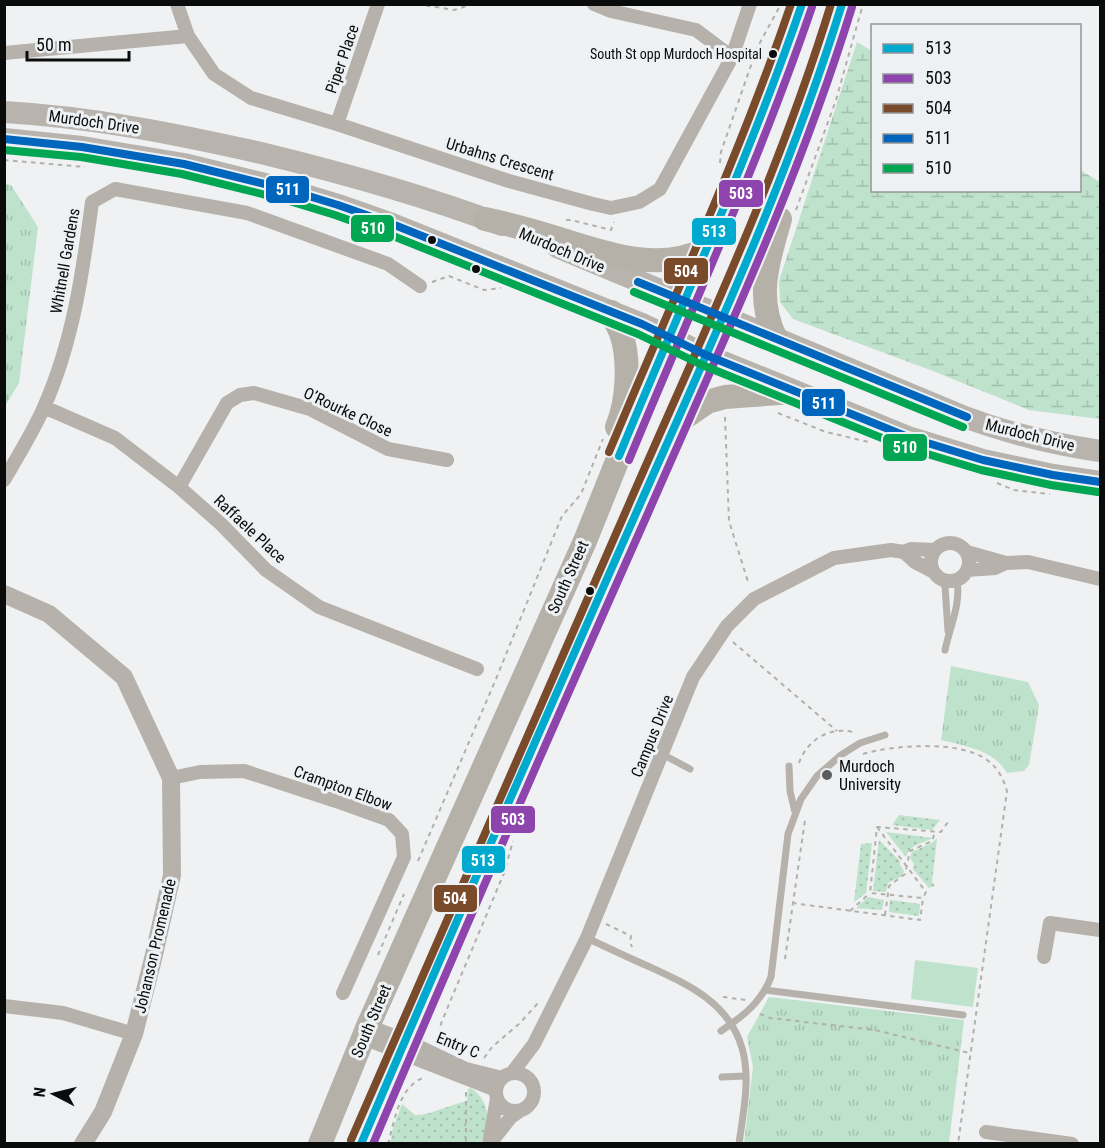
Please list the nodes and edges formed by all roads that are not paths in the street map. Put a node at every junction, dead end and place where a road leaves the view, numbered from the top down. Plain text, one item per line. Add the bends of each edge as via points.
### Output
1 (177, 4) edge
2 (378, 4) edge
3 (594, 4) edge
4 (750, 4) edge
5 (801, 4) edge
6 (842, 4) edge
7 (188, 36) junction
8 (4, 53) edge
9 (732, 57) junction
10 (824, 67) junction
11 (4, 112) edge
12 (337, 123) junction
13 (4, 140) edge
14 (485, 219) junction
15 (706, 249) junction
16 (420, 286) road end
17 (684, 301) junction
18 (610, 312) junction
19 (724, 316) junction
20 (668, 336) junction
21 (776, 339) junction
22 (706, 355) junction
23 (794, 392) junction
24 (44, 407) junction
25 (675, 424) junction
26 (1101, 451) edge
27 (447, 460) dead end
28 (4, 480) edge
29 (1101, 482) edge
30 (179, 487) junction
31 (585, 541) junction
32 (935, 550) junction
33 (904, 552) junction
34 (967, 552) junction
35 (1006, 563) junction
36 (935, 574) junction
37 (962, 575) junction
38 (1101, 579) edge
39 (4, 594) edge
40 (948, 637) junction
41 (945, 650) dead end
42 (477, 669) dead end
43 (885, 735) dead end
44 (662, 754) junction
45 (789, 766) dead end
46 (690, 769) dead end
47 (171, 778) junction
48 (795, 812) junction
49 (1101, 930) edge
50 (587, 938) junction
51 (1044, 957) dead end
52 (765, 990) junction
53 (344, 993) dead end
54 (4, 1006) edge
55 (963, 1015) dead end
56 (732, 1024) junction
57 (721, 1031) dead end
58 (366, 1032) junction
59 (134, 1034) junction
60 (534, 1044) junction
61 (403, 1046) junction
62 (745, 1076) junction
63 (722, 1077) dead end
64 (528, 1078) junction
65 (502, 1085) junction
66 (521, 1110) junction
67 (986, 1132) dead end
68 (83, 1143) edge
69 (320, 1143) edge
70 (361, 1143) edge
71 (490, 1143) edge
72 (739, 1143) edge
73 (1070, 1143) edge

1 - 7 street, Urbahns Crescent
2 - 12 street, Piper Place
3 - 9 street via 696,30
4 - 9 street, Urbahns Crescent
5 - 15 highway, South Street via 757,127
6 - 10 highway
7 - 8 street
7 - 12 street, Urbahns Crescent via 214,74 251,98
9 - 12 street, Urbahns Crescent via 660,189 639,202 611,208 509,181
10 - 19 highway via 805,124
10 - 21 highway via 765,268 768,323
11 - 14 main road, Murdoch Drive via 175,134 367,180
13 - 18 main road, Murdoch Drive via 82,147 173,162 290,190 392,224
14 - 15 highway via 641,261 691,257
14 - 17 main road, Murdoch Drive
15 - 17 highway, South Street
16 - 24 street, Whitnell Gardens via 388,264 247,213 116,189 93,202 68,340
17 - 19 main road, Murdoch Drive
17 - 20 highway, South Street
18 - 20 main road, Murdoch Drive
18 - 31 highway via 625,354 626,392 623,412 595,480
19 - 21 main road, Murdoch Drive
19 - 22 highway
20 - 22 main road, Murdoch Drive
20 - 31 highway, South Street
21 - 26 main road, Murdoch Drive via 994,428
22 - 23 main road, Murdoch Drive
22 - 25 highway
23 - 25 highway via 706,402
23 - 29 main road, Murdoch Drive via 951,451
24 - 28 street, Whitnell Gardens
24 - 30 street, Raffaele Place via 115,438
25 - 61 highway
27 - 30 street, O’Rourke Close via 388,449 310,409 254,393 234,398 221,411
30 - 42 street, Raffaele Place via 266,570 319,607
31 - 58 highway, South Street
32 - 33 street, Campus Drive
32 - 34 street via 952,543
32 - 36 street via 931,563
33 - 36 street
33 - 44 street, Campus Drive via 891,550 834,558 754,599 727,626 693,677
34 - 35 street
34 - 37 street via 969,561
35 - 37 street
35 - 38 street via 1028,562
36 - 37 street via 949,581
36 - 40 lane via 945,585
37 - 40 lane
39 - 47 street, Johanson Promenade via 49,614 124,677
40 - 41 lane
43 - 48 lane via 860,743 824,769 811,782
44 - 46 lane
44 - 50 street, Campus Drive
45 - 48 lane
47 - 53 street, Crampton Elbow via 200,772 244,771 389,820 402,834 404,857
47 - 59 street, Johanson Promenade via 172,875
48 - 52 lane via 788,834 771,977
49 - 51 street via 1050,923
50 - 56 lane via 684,983 718,1007
50 - 60 street, Campus Drive
52 - 55 lane
52 - 56 lane via 752,1008
54 - 59 street via 63,1014
56 - 57 lane
56 - 62 lane via 742,1048
58 - 61 street, Entry C
58 - 69 highway, South Street
59 - 68 street, Johanson Promenade via 103,1112
60 - 64 street, Campus Drive
60 - 65 street, Campus Drive
61 - 65 street, Entry C via 466,1069 469,1082
61 - 70 highway
62 - 63 lane
62 - 72 lane
64 - 65 street via 518,1073
64 - 66 street, Campus Drive via 532,1100
65 - 66 street via 507,1109
65 - 71 street, Campus Drive
66 - 71 street, Campus Drive
67 - 73 street

